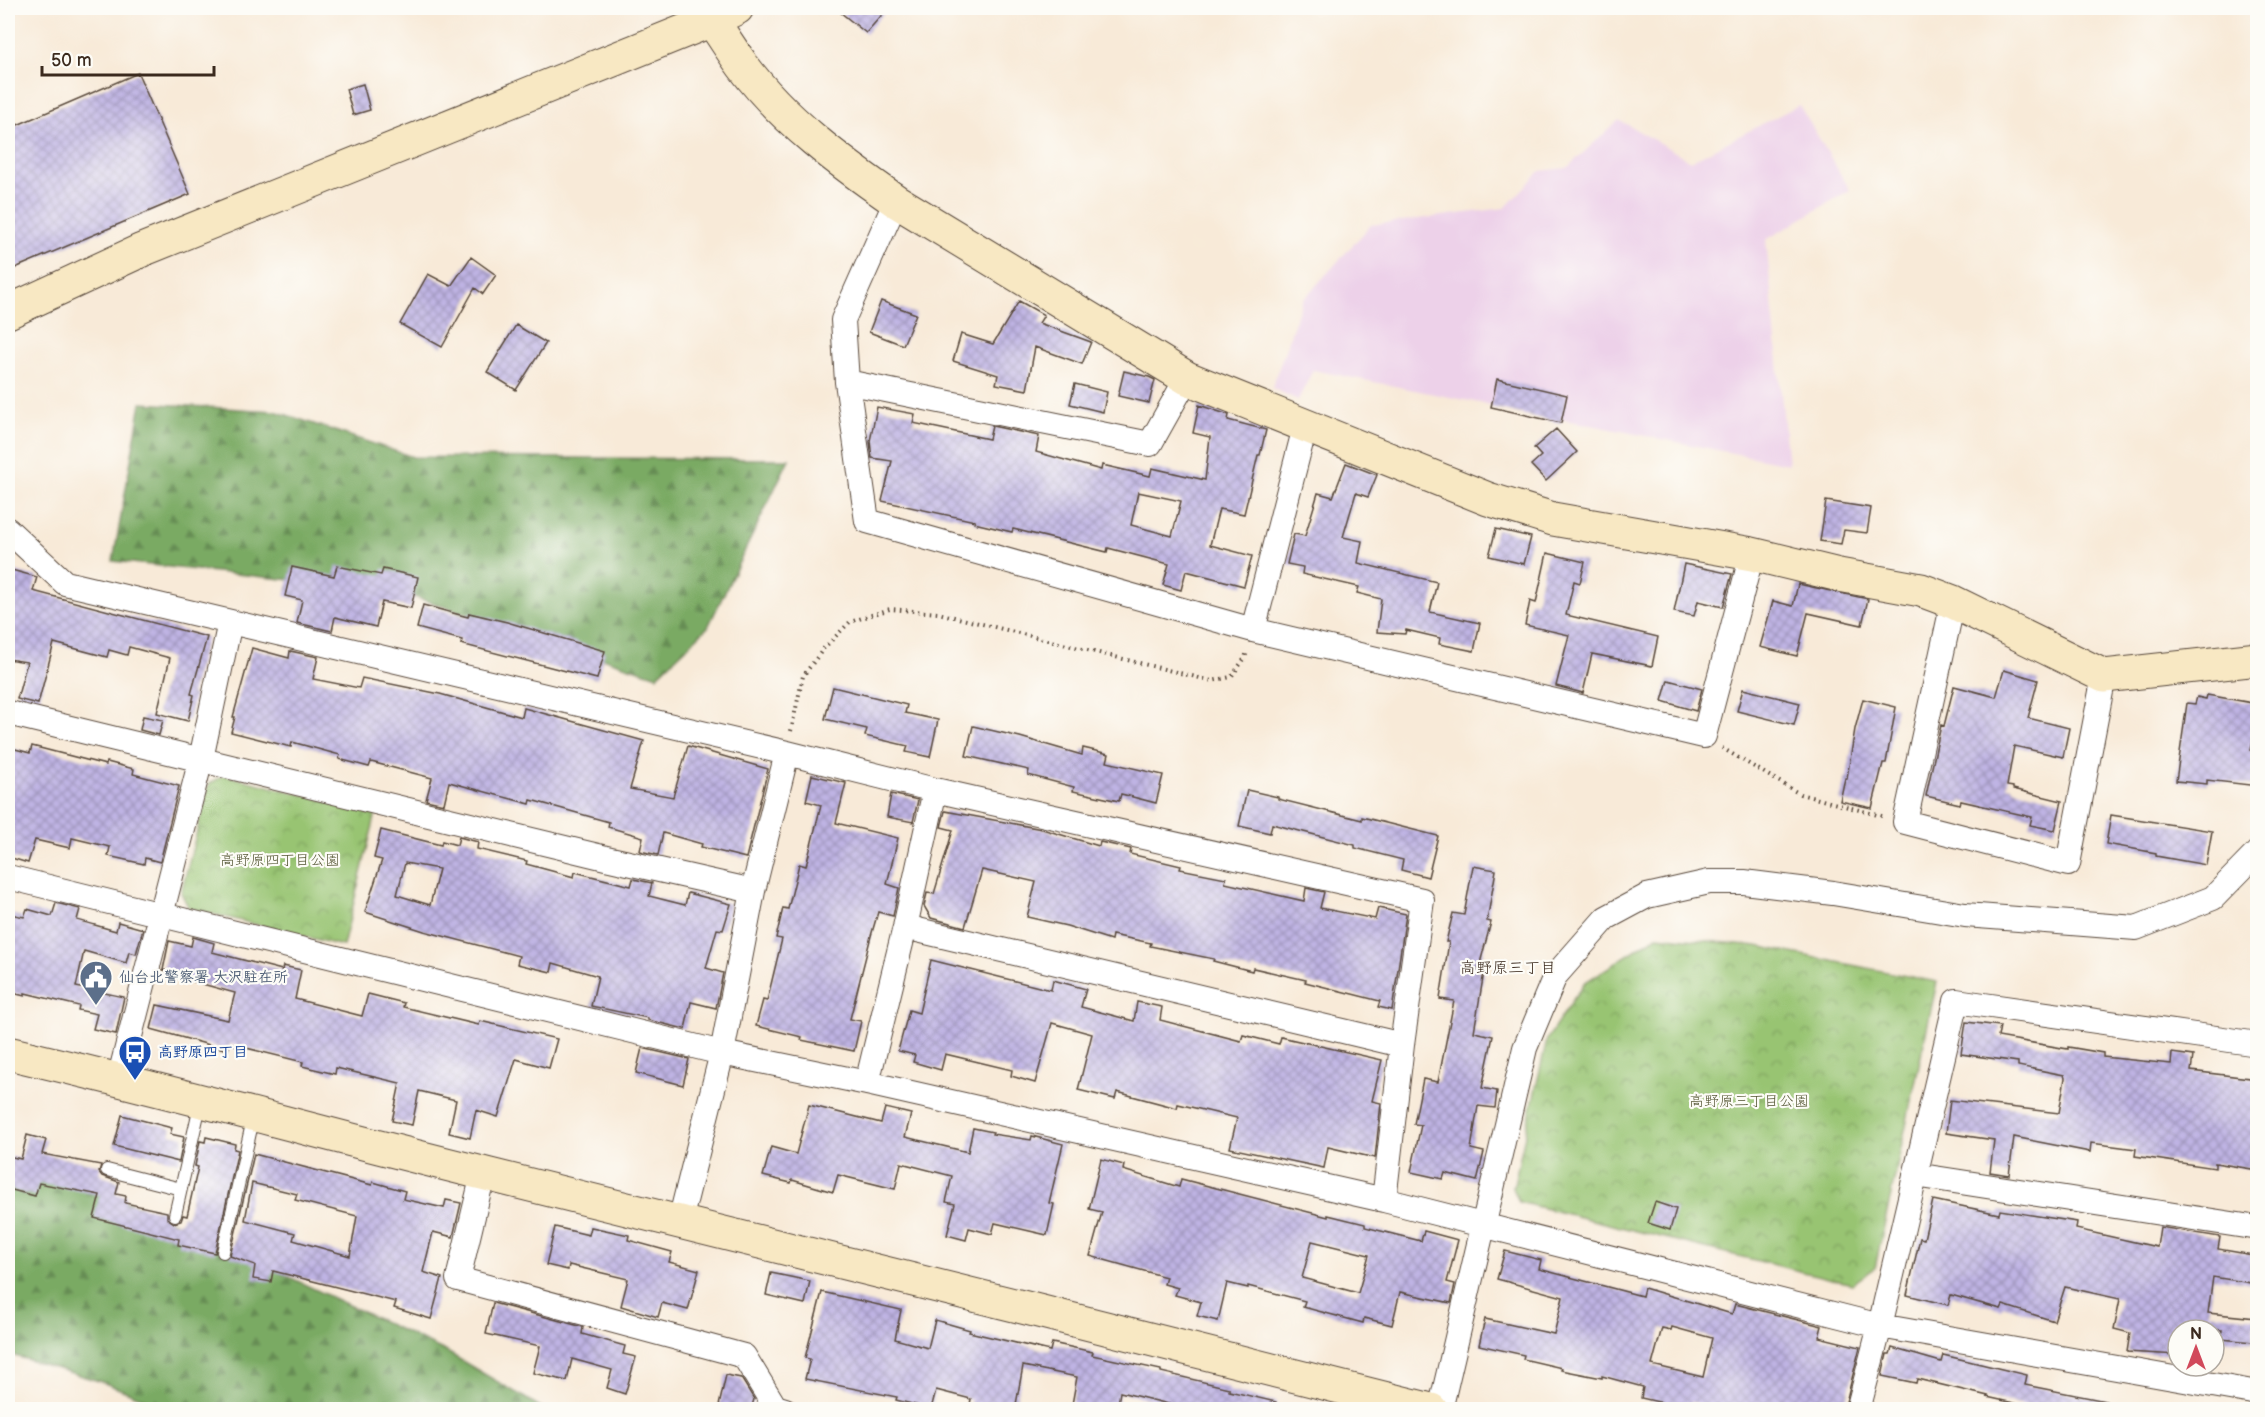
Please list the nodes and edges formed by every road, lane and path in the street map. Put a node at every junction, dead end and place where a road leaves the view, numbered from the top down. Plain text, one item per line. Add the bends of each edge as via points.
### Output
1 (725, 14) edge
2 (896, 201) junction
3 (8, 312) edge
4 (1187, 378) junction
5 (847, 382) junction
6 (1305, 427) junction
7 (8, 530) edge
8 (1752, 554) junction
9 (1953, 602) junction
10 (230, 622) junction
11 (1253, 630) junction
12 (2258, 659) edge
13 (2104, 676) junction
14 (8, 713) edge
15 (1704, 736) junction
16 (787, 753) junction
17 (201, 759) junction
18 (935, 790) junction
19 (1905, 822) junction
20 (2258, 852) edge
21 (8, 877) edge
22 (753, 891) junction
23 (160, 913) junction
24 (905, 927) junction
25 (2258, 1044) edge
26 (1402, 1045) junction
27 (8, 1053) edge
28 (722, 1053) junction
29 (119, 1079) junction
30 (867, 1083) junction
31 (201, 1100) junction
32 (254, 1114) junction
33 (107, 1170) dead end
34 (483, 1174) junction
35 (1915, 1175) junction
36 (181, 1189) junction
37 (1384, 1200) junction
38 (175, 1215) dead end
39 (680, 1221) junction
40 (1482, 1224) junction
41 (2258, 1228) edge
42 (223, 1252) dead end
43 (1880, 1326) junction
44 (2258, 1394) edge
45 (778, 1409) edge
46 (1431, 1410) edge
47 (1440, 1410) edge
48 (1858, 1410) edge

1 - 2 street via 744,67 782,110 853,171
1 - 3 street via 142,250
2 - 4 street
2 - 5 street via 843,320
4 - 5 street via 1150,444
4 - 6 street
5 - 11 street via 867,521
6 - 8 street via 1488,499 1553,519
6 - 11 street
7 - 10 street via 65,583
8 - 9 street via 1921,590
8 - 15 street
9 - 13 street
9 - 19 street
10 - 16 street
10 - 17 street
11 - 15 street
11 - 16 path via 1245,658 1231,677 1212,681 938,613 890,609 850,622 803,676
12 - 13 street
13 - 19 street via 2068,864
14 - 17 street
15 - 19 path via 1800,794
16 - 18 street
16 - 22 street
17 - 22 street
17 - 23 street
18 - 24 street
18 - 26 street via 1422,900
20 - 40 street via 2213,898 2136,928 1965,915 1744,882 1710,882 1647,896 1606,918 1555,976 1526,1048
21 - 23 street
22 - 28 street
23 - 28 street
23 - 29 street
24 - 26 street
24 - 30 street
25 - 35 street via 1956,1001
26 - 37 street
27 - 29 street
28 - 30 street
28 - 39 street
29 - 31 street
30 - 37 street
31 - 32 street
31 - 36 lane
32 - 34 street
32 - 42 lane
33 - 36 lane
34 - 39 street
34 - 45 street via 458,1279 744,1356
35 - 41 street
35 - 43 street
36 - 38 lane
37 - 40 street
39 - 46 street
40 - 43 street
40 - 47 street
43 - 44 street
43 - 48 street

